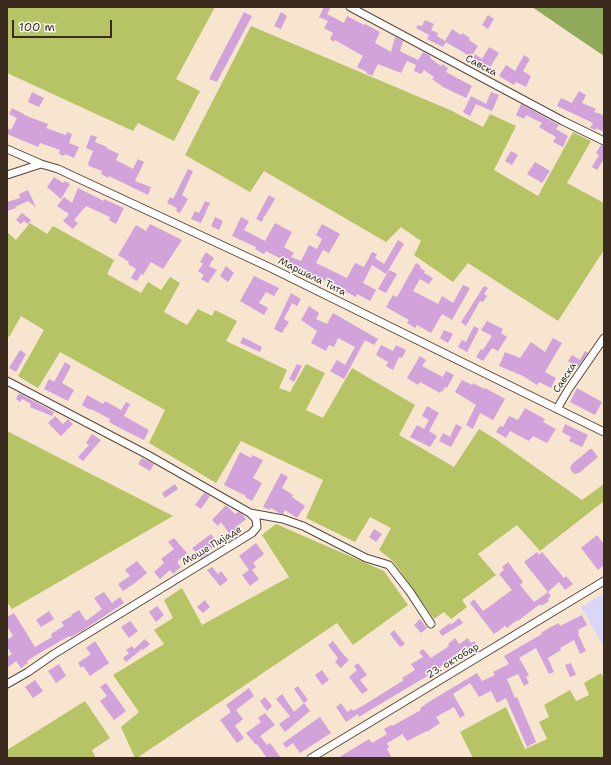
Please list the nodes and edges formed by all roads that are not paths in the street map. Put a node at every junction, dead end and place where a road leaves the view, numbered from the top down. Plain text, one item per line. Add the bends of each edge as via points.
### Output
1 (350, 7) edge
2 (604, 141) edge
3 (7, 149) edge
4 (42, 164) junction
5 (7, 175) edge
6 (604, 338) edge
7 (7, 381) edge
8 (557, 409) junction
9 (604, 432) edge
10 (250, 513) junction
11 (604, 581) edge
12 (431, 624) dead end
13 (7, 684) edge
14 (311, 758) edge

1 - 2 street, Савска
3 - 4 street, Маршала Тита
4 - 5 street
4 - 8 street, Маршала Тита via 280,273
6 - 8 street, Савска
7 - 10 street via 148,455
8 - 9 street, Маршала Тита
10 - 12 street via 283,519 303,526 366,558 389,565
10 - 13 street, Моше Пијаде via 257,523 252,533
11 - 14 street, 23. октобар

